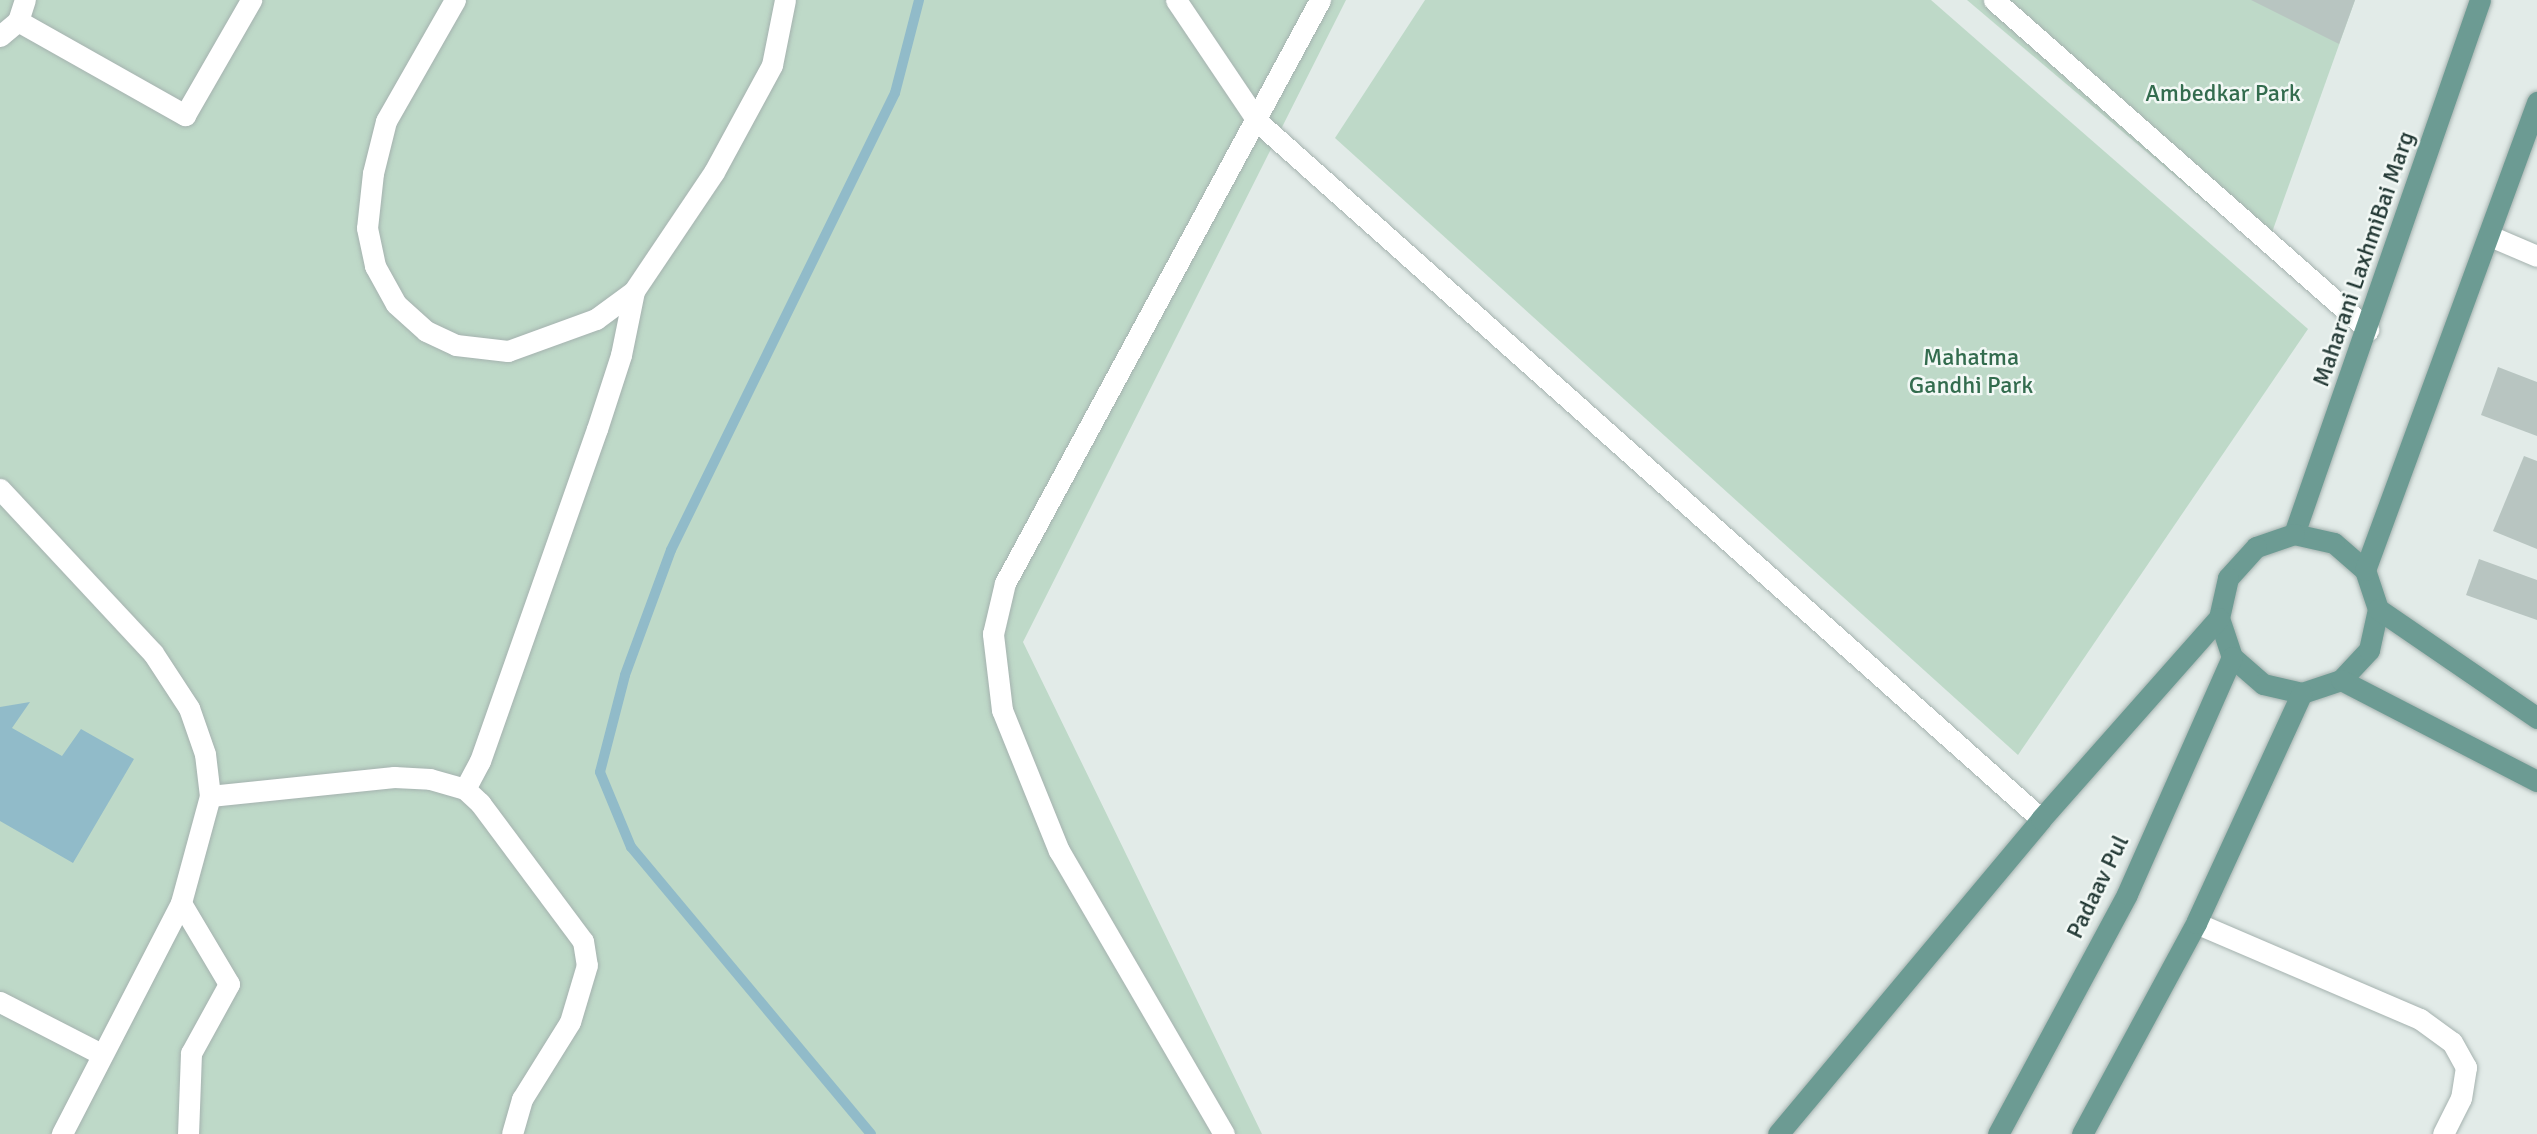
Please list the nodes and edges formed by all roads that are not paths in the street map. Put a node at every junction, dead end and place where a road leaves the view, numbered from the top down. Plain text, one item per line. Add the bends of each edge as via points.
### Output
1 (25, 0) edge
2 (251, 0) edge
3 (455, 0) edge
4 (785, 0) edge
5 (1176, 0) edge
6 (1320, 0) edge
7 (1994, 0) edge
8 (2480, 0) edge
9 (18, 21) junction
10 (0, 36) edge
11 (2537, 102) edge
12 (1258, 122) junction
13 (2490, 236) junction
14 (2537, 256) edge
15 (634, 291) junction
16 (2368, 330) junction
17 (0, 489) edge
18 (2294, 534) junction
19 (2365, 570) junction
20 (2378, 609) junction
21 (2219, 618) junction
22 (2232, 657) junction
23 (2341, 680) junction
24 (2302, 693) junction
25 (2537, 718) edge
26 (2537, 781) edge
27 (210, 796) junction
28 (473, 796) junction
29 (2041, 819) junction
30 (181, 903) junction
31 (2196, 923) junction
32 (0, 1002) edge
33 (101, 1054) junction
34 (62, 1134) edge
35 (188, 1134) edge
36 (512, 1134) edge
37 (1224, 1134) edge
38 (1778, 1134) edge
39 (1998, 1134) edge
40 (2081, 1134) edge
41 (2442, 1134) edge

1 - 9 street
2 - 9 street via 185,115
3 - 15 street via 386,121 373,173 368,228 375,266 396,304 426,331 456,345 508,351 596,319
4 - 15 street via 772,65 714,172
5 - 12 street
6 - 12 street
7 - 16 street
8 - 16 main road, Maharani LaxhmiBai Marg
9 - 10 street
11 - 13 main road
12 - 29 street
12 - 37 street via 1005,583 993,634 1002,709 1059,851
13 - 14 street
13 - 19 main road
15 - 28 street via 621,355 480,761
16 - 18 main road, Maharani LaxhmiBai Marg
17 - 27 street via 153,653 189,708 205,754
18 - 19 main road via 2334,543
18 - 21 main road via 2256,547 2228,578
19 - 20 main road
20 - 23 main road via 2369,650
20 - 25 main road
21 - 22 main road
21 - 29 main road
22 - 24 main road via 2263,684
22 - 39 main road, Padaav Pul via 2127,894
23 - 24 main road
23 - 26 main road
24 - 31 main road
27 - 28 street via 394,777 430,779
27 - 30 street
28 - 36 street via 583,941 587,965 570,1022 522,1099
29 - 38 main road
30 - 33 street
30 - 35 street via 229,984 191,1053
31 - 40 main road
31 - 41 street via 2420,1018 2452,1042 2466,1067 2460,1098
32 - 33 street
33 - 34 street

